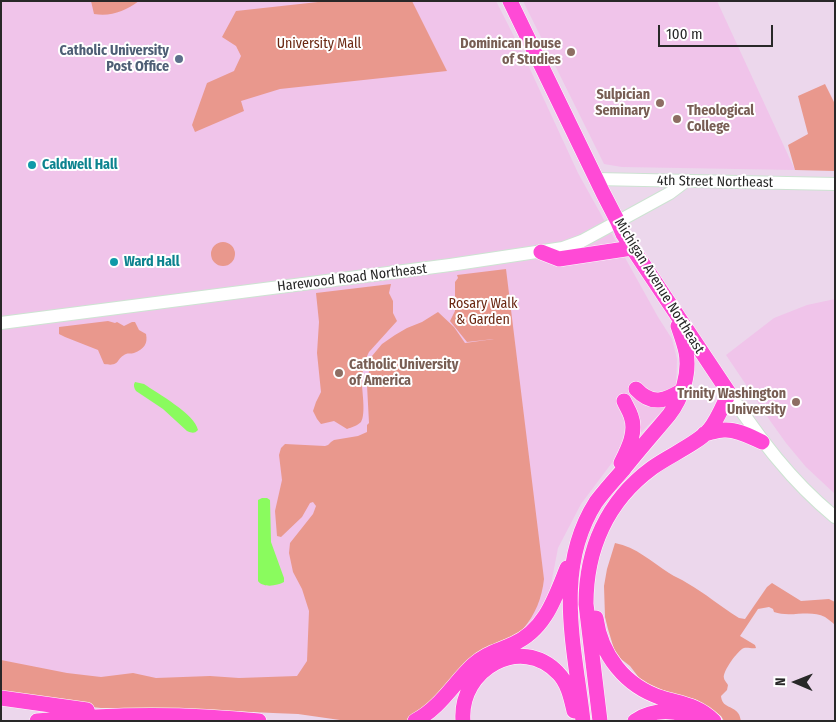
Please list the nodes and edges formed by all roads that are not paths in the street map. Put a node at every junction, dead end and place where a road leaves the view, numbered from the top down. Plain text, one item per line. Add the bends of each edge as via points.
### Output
1 (510, 1) edge
2 (596, 179) junction
3 (686, 181) junction
4 (835, 184) edge
5 (618, 222) junction
6 (632, 248) junction
7 (541, 252) junction
8 (673, 310) junction
9 (1, 323) edge
10 (636, 389) dead end
11 (683, 390) junction
12 (729, 392) junction
13 (624, 401) dead end
14 (704, 434) junction
15 (762, 442) junction
16 (658, 464) junction
17 (608, 486) junction
18 (835, 517) edge
19 (580, 537) junction
20 (1, 698) edge
21 (126, 715) junction
22 (37, 721) edge
23 (260, 721) edge
24 (415, 721) edge
25 (463, 721) edge
26 (577, 721) edge
27 (583, 721) edge
28 (600, 721) edge
29 (635, 721) edge
30 (698, 721) edge
31 (714, 721) edge

1 - 2 main road, Michigan Avenue Northeast
2 - 3 street, 4th Street Northeast
2 - 5 main road, Michigan Avenue Northeast
3 - 4 street, 4th Street Northeast
3 - 5 street, Harewood Road Northeast
5 - 6 main road, Michigan Avenue Northeast
5 - 7 street, Harewood Road Northeast via 575,244
6 - 7 main road via 559,258
6 - 8 main road, Michigan Avenue Northeast
7 - 9 street, Harewood Road Northeast
8 - 11 main road via 686,356
8 - 12 main road, Michigan Avenue Northeast
10 - 11 main road via 644,397 654,400 668,398
11 - 17 main road via 669,415
12 - 14 main road
12 - 15 street, Michigan Avenue Northeast
13 - 17 main road via 632,421 632,437
14 - 15 main road via 729,430
14 - 16 main road
15 - 18 street, Michigan Avenue Northeast via 794,479
16 - 28 main road via 628,489 611,510 589,567 587,614
16 - 31 main road via 625,504 607,538 596,577 597,625 610,658 629,680 655,695 696,708
17 - 19 main road
19 - 24 main road via 551,607 539,625 519,641 481,658 437,705
19 - 27 main road via 570,582 570,601
20 - 21 main road
21 - 22 main road
21 - 23 main road
25 - 26 main road via 464,699 471,684 486,668 511,657 542,661 558,673 568,690
29 - 30 main road via 662,711 684,714

